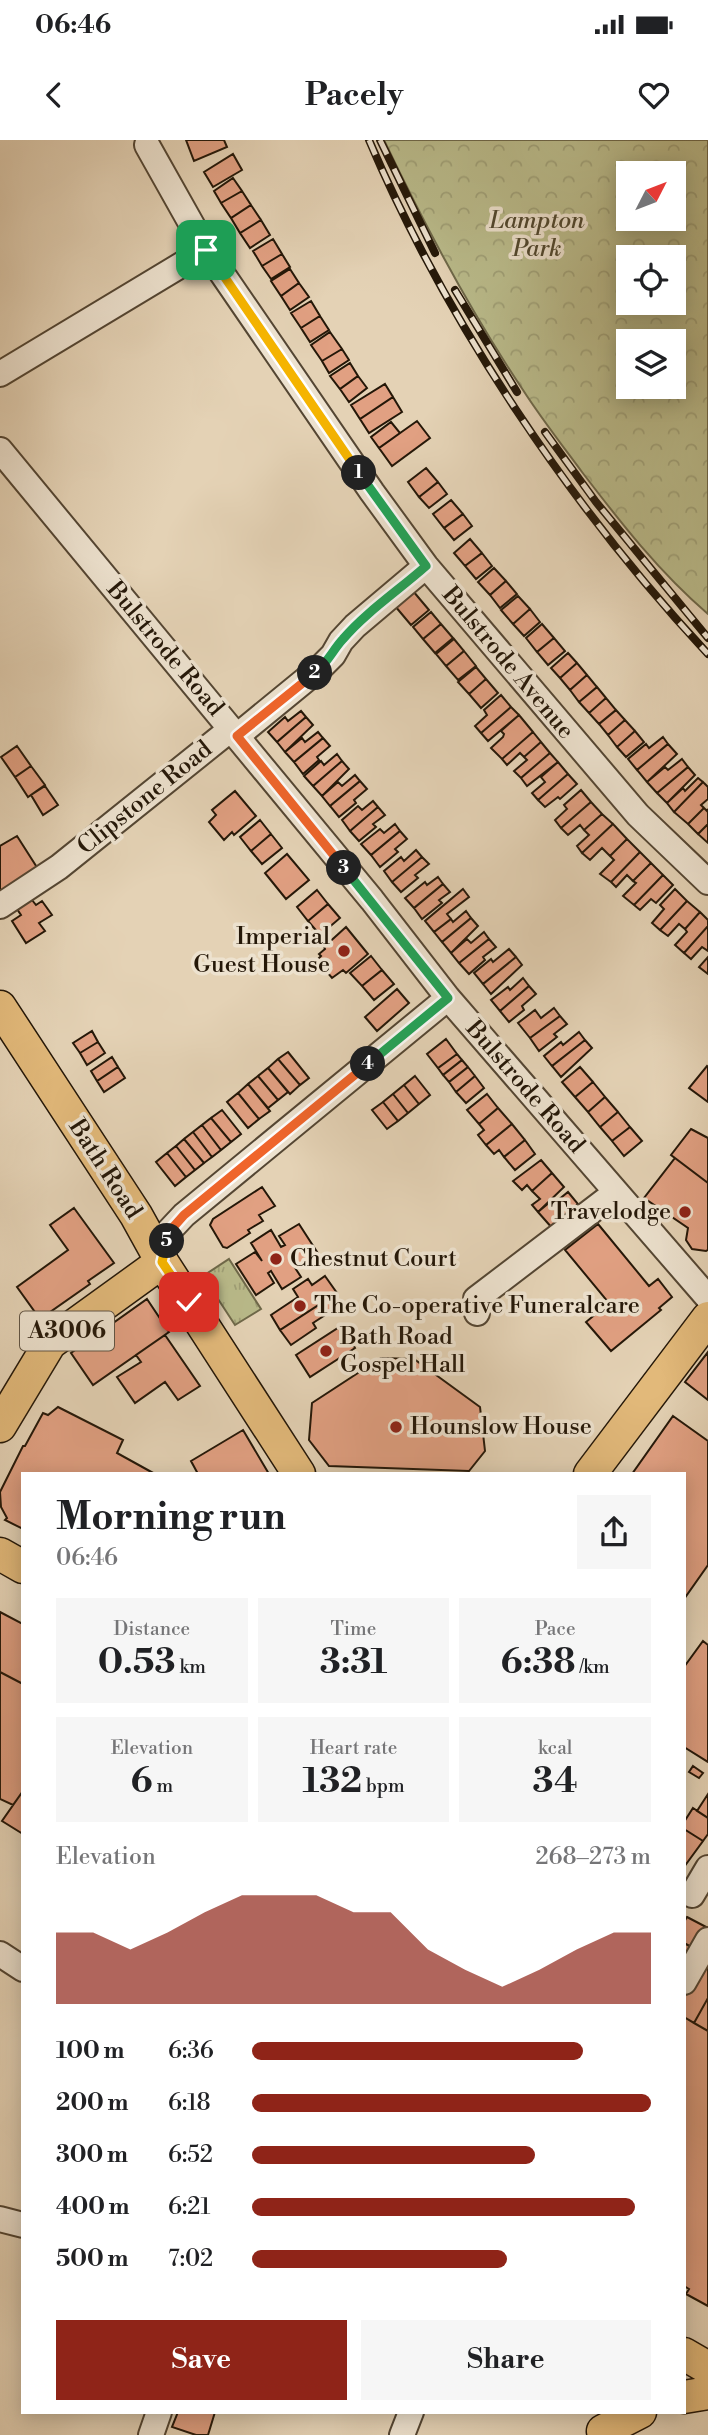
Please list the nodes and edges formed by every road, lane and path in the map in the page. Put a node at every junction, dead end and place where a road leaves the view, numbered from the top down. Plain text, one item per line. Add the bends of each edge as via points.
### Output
1 (147, 145) dead end
2 (206, 250) junction
3 (0, 374) edge
4 (0, 450) edge
5 (426, 566) junction
6 (234, 732) junction
7 (708, 882) edge
8 (0, 906) edge
9 (448, 998) junction
10 (0, 1007) edge
11 (615, 1193) junction
12 (162, 1262) junction
13 (708, 1298) edge
14 (477, 1313) dead end
15 (708, 1318) edge
16 (0, 1426) edge
17 (298, 1472) edge
18 (592, 1472) edge
19 (0, 1554) edge
20 (21, 1566) edge
21 (708, 1868) edge
22 (695, 1897) edge
23 (708, 1940) edge
24 (0, 1954) edge
25 (21, 1968) edge
26 (686, 1978) edge
27 (0, 2219) edge
28 (21, 2224) edge
29 (708, 2393) edge
30 (686, 2397) edge
31 (158, 2414) edge
32 (410, 2414) edge
33 (151, 2435) edge
34 (402, 2435) edge

1 - 2 street, Bulstrode Avenue
2 - 3 street
2 - 5 street, Bulstrode Avenue
4 - 6 street, Bulstrode Road
5 - 6 street, Clipstone Road via 355,626 320,668
5 - 7 street, Bulstrode Avenue via 638,815
6 - 8 street, Clipstone Road via 53,874
6 - 9 street, Bulstrode Road
9 - 11 street, Bulstrode Road
9 - 12 street via 184,1215 168,1233
10 - 12 main road, Bath Road
11 - 13 street, Bulstrode Road
11 - 14 street via 476,1299
12 - 16 main road, A3006 via 50,1343
12 - 17 main road, Bath Road
15 - 18 main road
19 - 20 main road
21 - 22 street
23 - 26 street
24 - 25 street
27 - 28 street
29 - 30 main road
31 - 33 street
32 - 34 street

